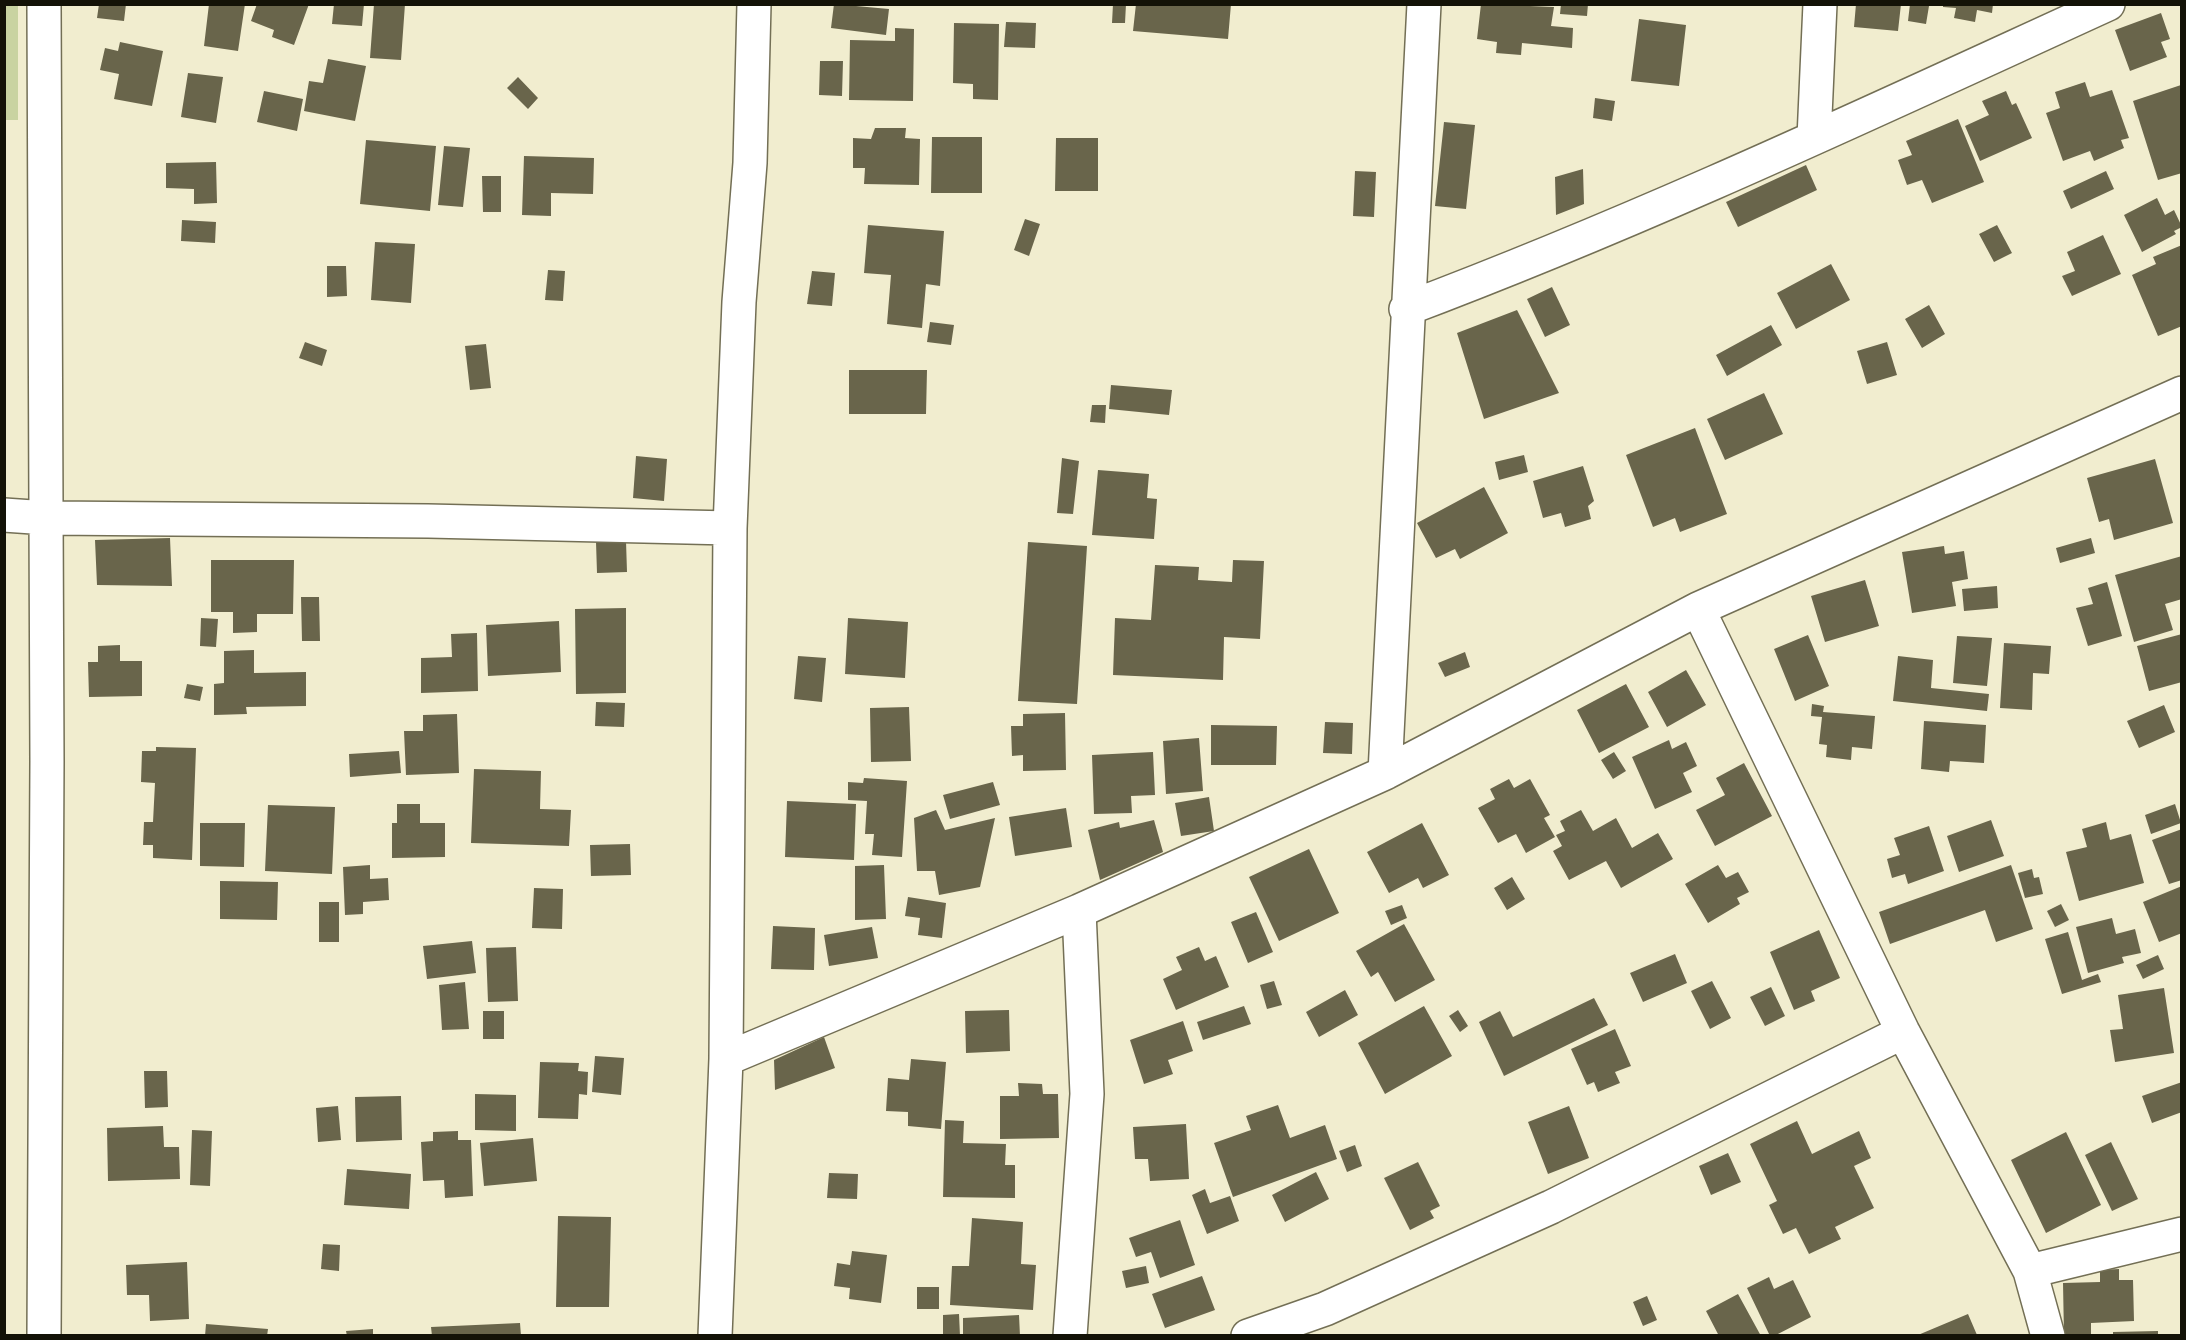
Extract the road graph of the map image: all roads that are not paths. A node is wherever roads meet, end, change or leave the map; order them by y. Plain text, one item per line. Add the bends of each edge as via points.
1 (44, 4) edge
2 (754, 4) edge
3 (1424, 4) edge
4 (1820, 4) edge
5 (2108, 4) edge
6 (1814, 138) junction
7 (1406, 309) junction
8 (2181, 393) edge
9 (4, 515) edge
10 (47, 518) junction
11 (730, 528) junction
12 (1698, 609) junction
13 (1385, 773) junction
14 (1079, 911) junction
15 (1903, 1032) junction
16 (726, 1059) junction
17 (2181, 1234) edge
18 (2030, 1271) junction
19 (44, 1335) edge
20 (715, 1335) edge
21 (1070, 1335) edge
22 (1248, 1335) edge
23 (2048, 1335) edge

1 - 10 street
2 - 11 street via 750,163 739,302
3 - 7 street
4 - 6 street
5 - 6 street
6 - 7 street via 1515,268
7 - 13 street
8 - 12 street
9 - 10 street
10 - 11 street
10 - 19 street
11 - 16 street
12 - 13 street
12 - 15 street
13 - 14 street
14 - 16 street
14 - 21 street via 1087,1094
15 - 18 street
15 - 22 street via 1551,1207 1325,1309
16 - 20 street
17 - 18 street
18 - 23 street

